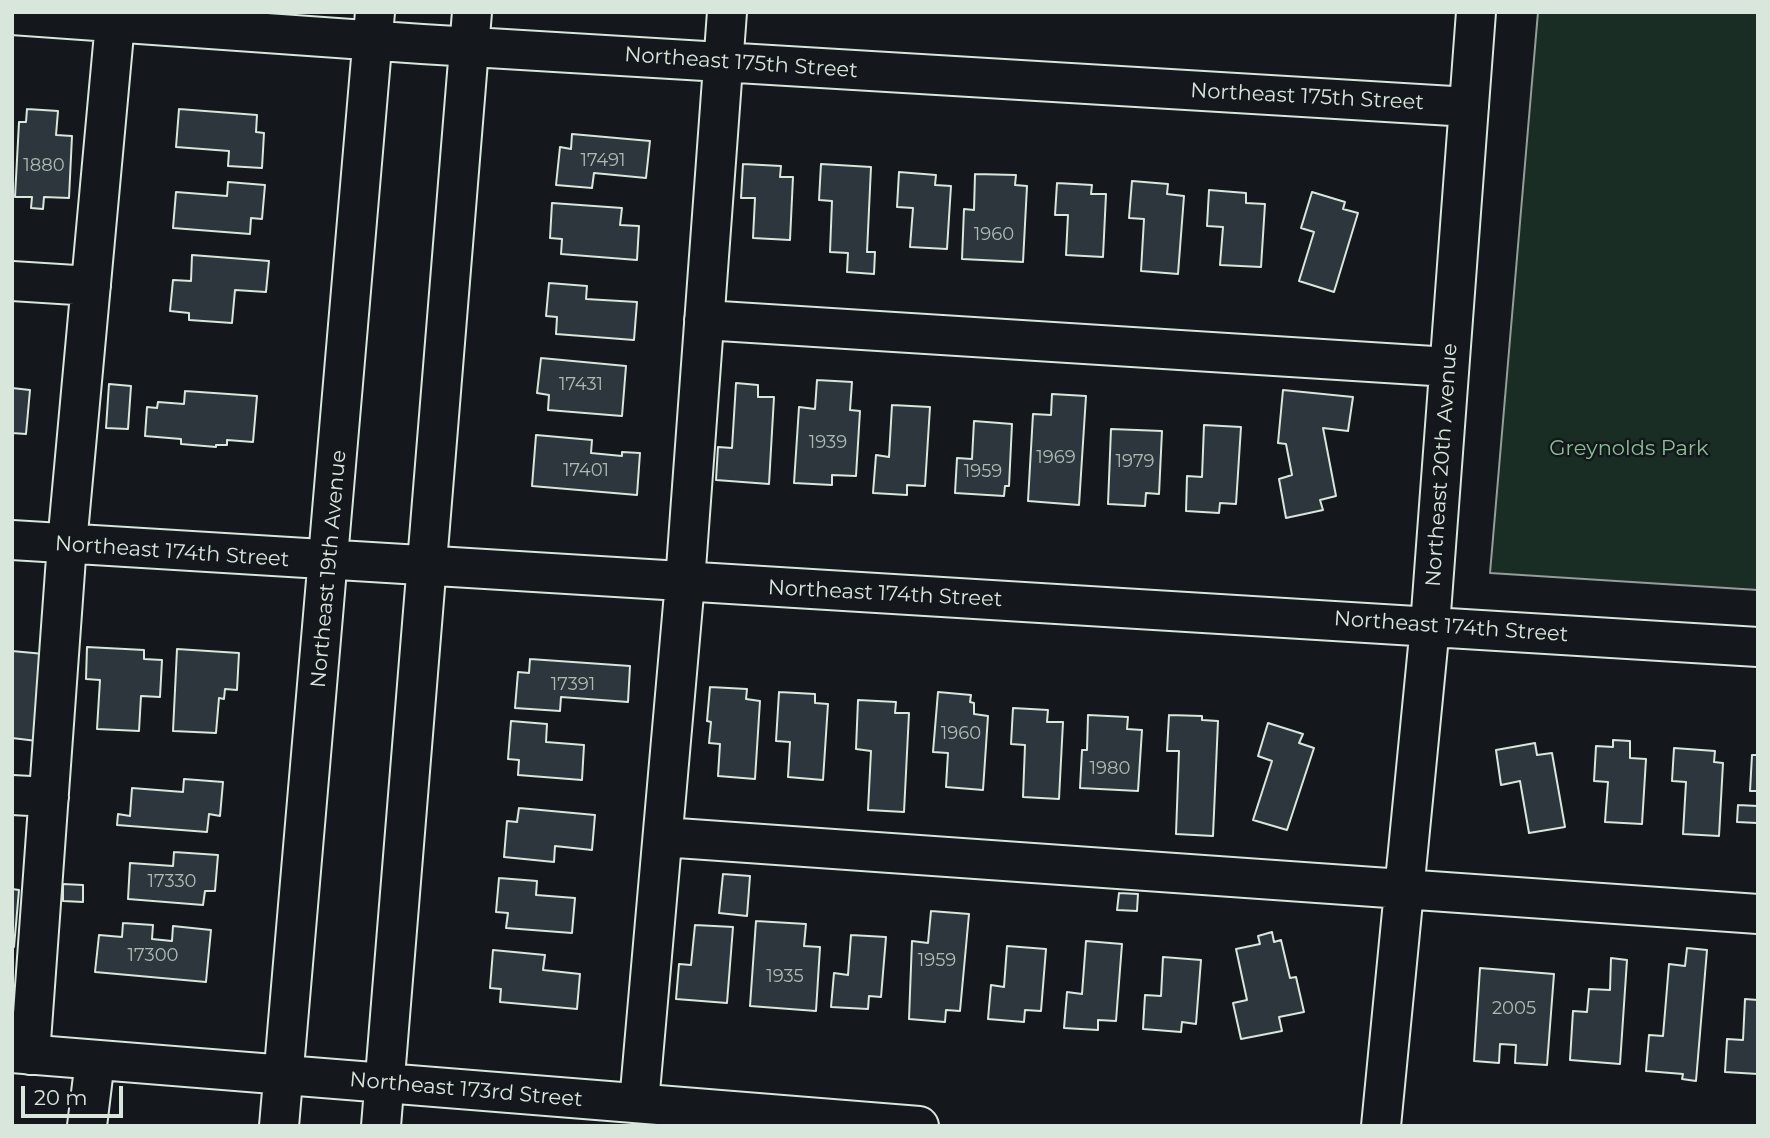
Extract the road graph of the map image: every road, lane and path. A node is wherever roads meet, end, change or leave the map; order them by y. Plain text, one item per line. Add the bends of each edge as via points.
1 (727, 12) edge
2 (1476, 12) edge
3 (12, 15) edge
4 (116, 17) edge
5 (374, 26) edge
6 (471, 29) edge
7 (722, 62) junction
8 (1469, 107) junction
9 (12, 281) edge
10 (91, 286) junction
11 (704, 320) junction
12 (1449, 367) junction
13 (12, 540) edge
14 (67, 544) junction
15 (330, 562) junction
16 (427, 568) junction
17 (685, 583) junction
18 (1430, 625) junction
19 (1758, 647) edge
20 (31, 796) edge
21 (663, 837) junction
22 (1404, 888) junction
23 (1758, 914) edge
24 (21, 1054) edge
25 (95, 1060) junction
26 (282, 1075) junction
27 (385, 1083) junction
28 (639, 1104) junction
29 (87, 1126) edge
30 (279, 1126) edge
31 (381, 1126) edge
32 (919, 1126) edge
33 (1381, 1126) edge

1 - 7 street
2 - 8 street, Northeast 20th Avenue
3 - 4 street, Northeast 175th Street
4 - 5 street, Northeast 175th Street
4 - 10 street
5 - 6 street, Northeast 175th Street
5 - 15 street, Northeast 19th Avenue
6 - 7 street, Northeast 175th Street
6 - 16 street
7 - 8 street, Northeast 175th Street
7 - 11 street
8 - 12 street, Northeast 20th Avenue
9 - 10 street
10 - 14 street
11 - 12 street
11 - 17 street
12 - 18 street, Northeast 20th Avenue
13 - 14 street, Northeast 174th Street
14 - 15 street, Northeast 174th Street
14 - 20 street
15 - 16 street, Northeast 174th Street
15 - 26 street, Northeast 19th Avenue
16 - 17 street, Northeast 174th Street
16 - 27 street
17 - 18 street, Northeast 174th Street
17 - 21 street
18 - 19 street, Northeast 174th Street
18 - 22 street, Northeast 20th Avenue
20 - 24 street
21 - 22 street
21 - 28 street
22 - 23 street
22 - 33 street, Northeast 20th Avenue
24 - 25 street, Northeast 173rd Street
25 - 26 street, Northeast 173rd Street
25 - 29 street
26 - 27 street, Northeast 173rd Street
26 - 30 street, Northeast 19th Avenue
27 - 28 street, Northeast 173rd Street
27 - 31 street
28 - 32 street, Northeast 173rd Street

